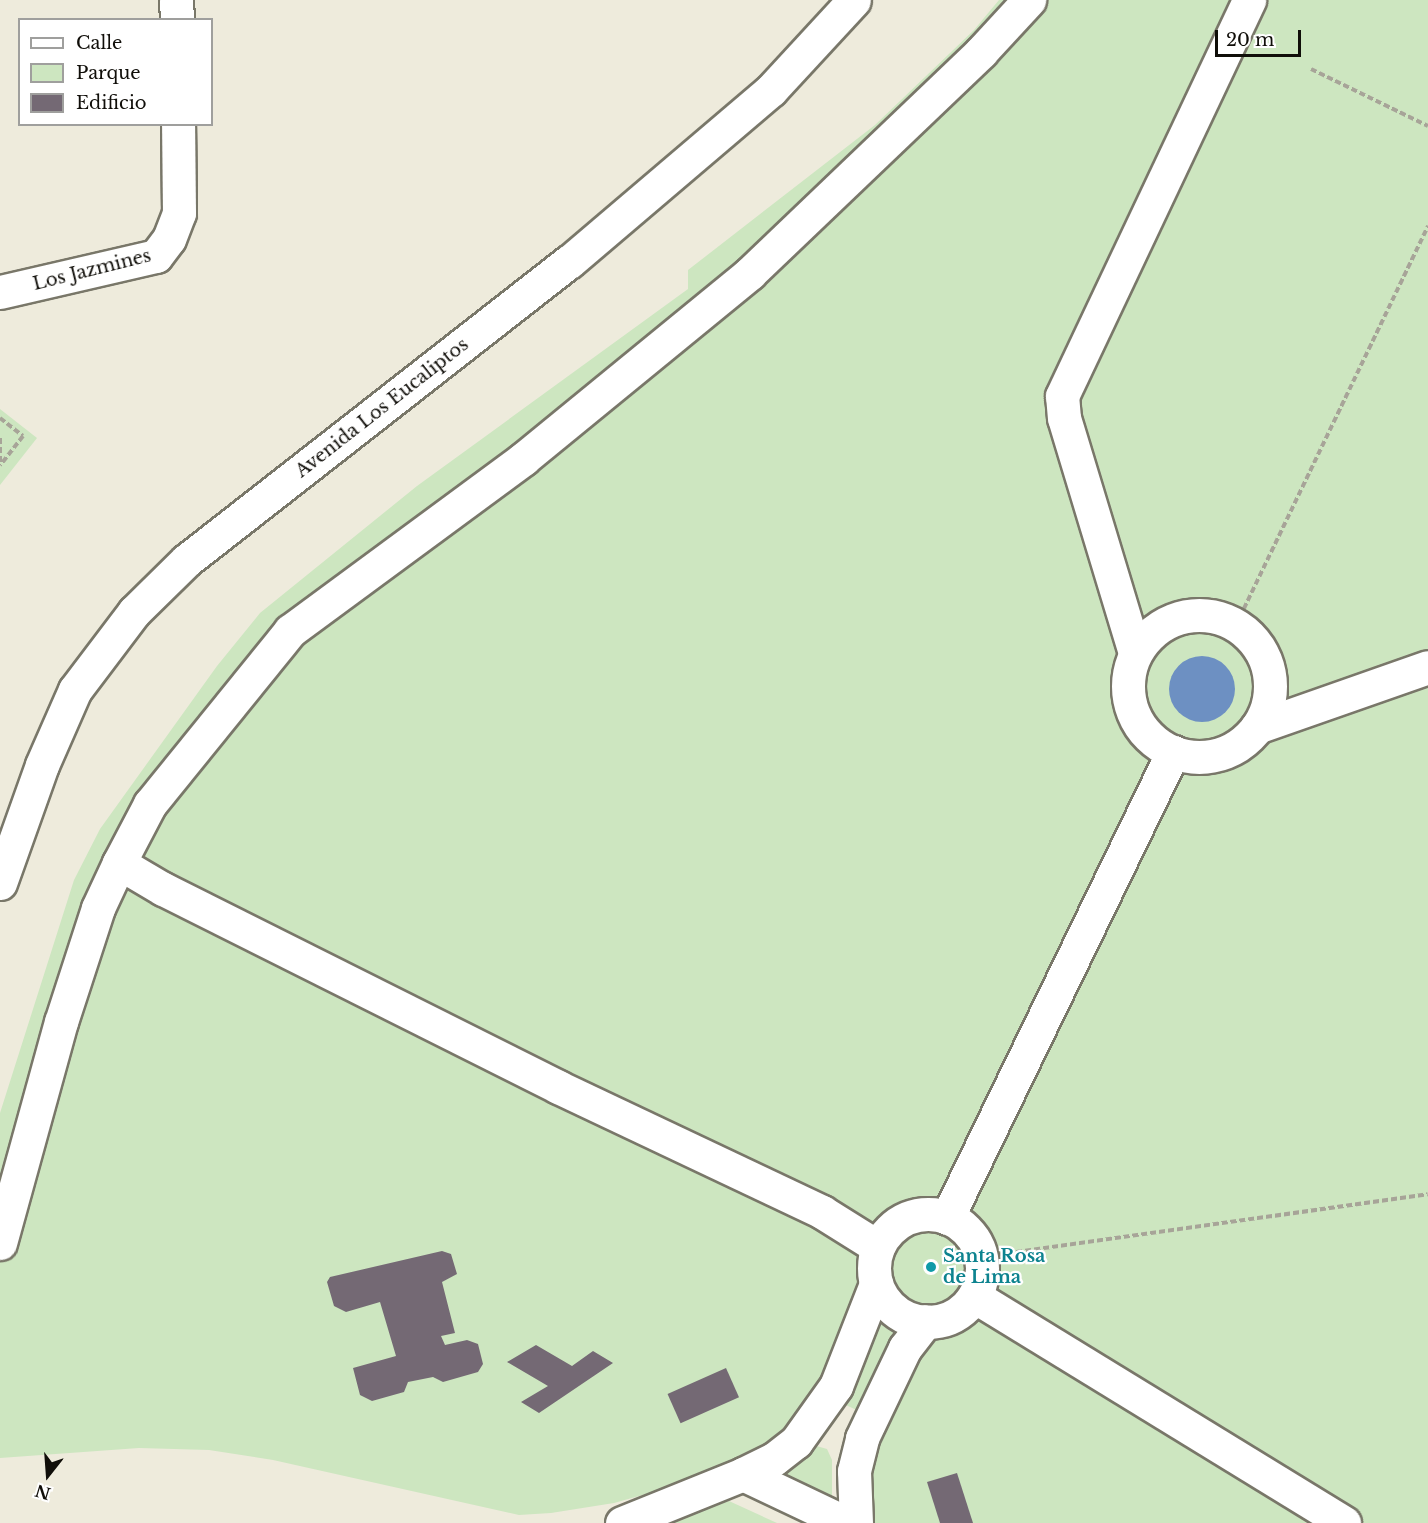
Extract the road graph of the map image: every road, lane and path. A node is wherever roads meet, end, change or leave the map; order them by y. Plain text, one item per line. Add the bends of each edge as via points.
1 (176, 0) edge
2 (854, 0) edge
3 (1029, 0) edge
4 (1249, 0) edge
5 (177, 18) edge
6 (1311, 69) dead end
7 (178, 126) edge
8 (1428, 126) edge
9 (1428, 226) edge
10 (0, 292) edge
11 (0, 418) edge
12 (0, 438) edge
13 (0, 465) edge
14 (1236, 625) junction
15 (1135, 653) junction
16 (1428, 667) edge
17 (1257, 728) junction
18 (1173, 753) junction
19 (119, 863) junction
20 (0, 883) edge
21 (1428, 1194) edge
22 (947, 1218) junction
23 (0, 1243) edge
24 (878, 1247) junction
25 (981, 1257) junction
26 (876, 1284) junction
27 (974, 1296) junction
28 (926, 1321) junction
29 (742, 1474) junction
30 (622, 1523) edge
31 (846, 1523) edge
32 (856, 1523) edge
33 (1344, 1523) edge

1 - 5 street
2 - 20 street, Avenida Los Eucaliptos via 771,90 578,255 187,560 134,612 75,690 42,765
3 - 19 street via 981,52 750,273 523,459 290,631 150,804
4 - 15 street via 1062,396 1064,417
6 - 8 path
7 - 10 street, Los Jazmines via 179,213 169,239 156,256
9 - 14 path
11 - 13 path via 23,436
12 - 13 path
14 - 15 street via 1214,617 1191,616 1168,622 1149,635
14 - 17 street via 1253,641 1268,672 1267,707
15 - 18 street via 1128,676 1129,700 1137,722 1152,740
16 - 17 street
17 - 18 street via 1240,744 1219,754 1196,757
18 - 22 street
19 - 23 street via 98,908 61,1022
19 - 24 street via 163,889 548,1082 822,1212
21 - 25 path
22 - 24 street via 914,1216 887,1233
22 - 25 street via 974,1240
24 - 26 street via 874,1259
25 - 27 street via 980,1283
26 - 28 street via 895,1311
26 - 29 street via 836,1386 812,1425 774,1459
27 - 28 street via 954,1315
27 - 33 street
28 - 32 street via 905,1348 862,1438 854,1471
29 - 30 street
29 - 31 street

